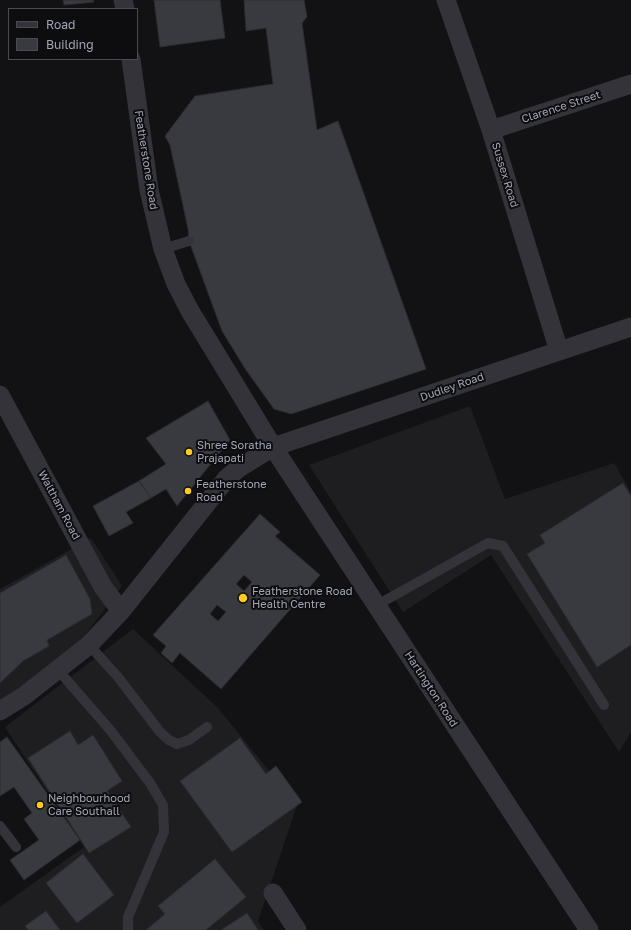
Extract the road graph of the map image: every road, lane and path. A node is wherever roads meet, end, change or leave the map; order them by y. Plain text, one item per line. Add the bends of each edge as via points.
1 (446, 0) edge
2 (131, 60) edge
3 (631, 84) edge
4 (491, 130) junction
5 (189, 241) dead end
6 (163, 249) junction
7 (631, 327) edge
8 (559, 351) junction
9 (0, 395) edge
10 (274, 447) junction
11 (377, 605) junction
12 (121, 611) junction
13 (89, 645) junction
14 (58, 670) junction
15 (604, 705) dead end
16 (0, 711) edge
17 (207, 727) dead end
18 (0, 826) edge
19 (16, 847) dead end
20 (273, 893) dead end
21 (128, 930) edge
22 (297, 930) edge
23 (589, 930) edge

1 - 4 street, Sussex Road
2 - 6 street, Featherstone Road via 149,190
3 - 4 street, Clarence Street
4 - 8 street, Sussex Road
5 - 6 lane
6 - 10 street, Featherstone Road via 176,284 190,311
7 - 8 street, Dudley Road
8 - 10 street, Dudley Road
9 - 12 street, Waltham Road via 103,587
10 - 11 street, Hartington Road
10 - 12 street via 227,478
11 - 15 lane via 488,543 503,546
11 - 23 street, Hartington Road
12 - 13 street
13 - 14 street
13 - 17 lane via 169,740 177,744 190,740
14 - 16 street
14 - 21 lane via 111,730 163,805 164,832 128,917
18 - 19 lane
20 - 22 street

